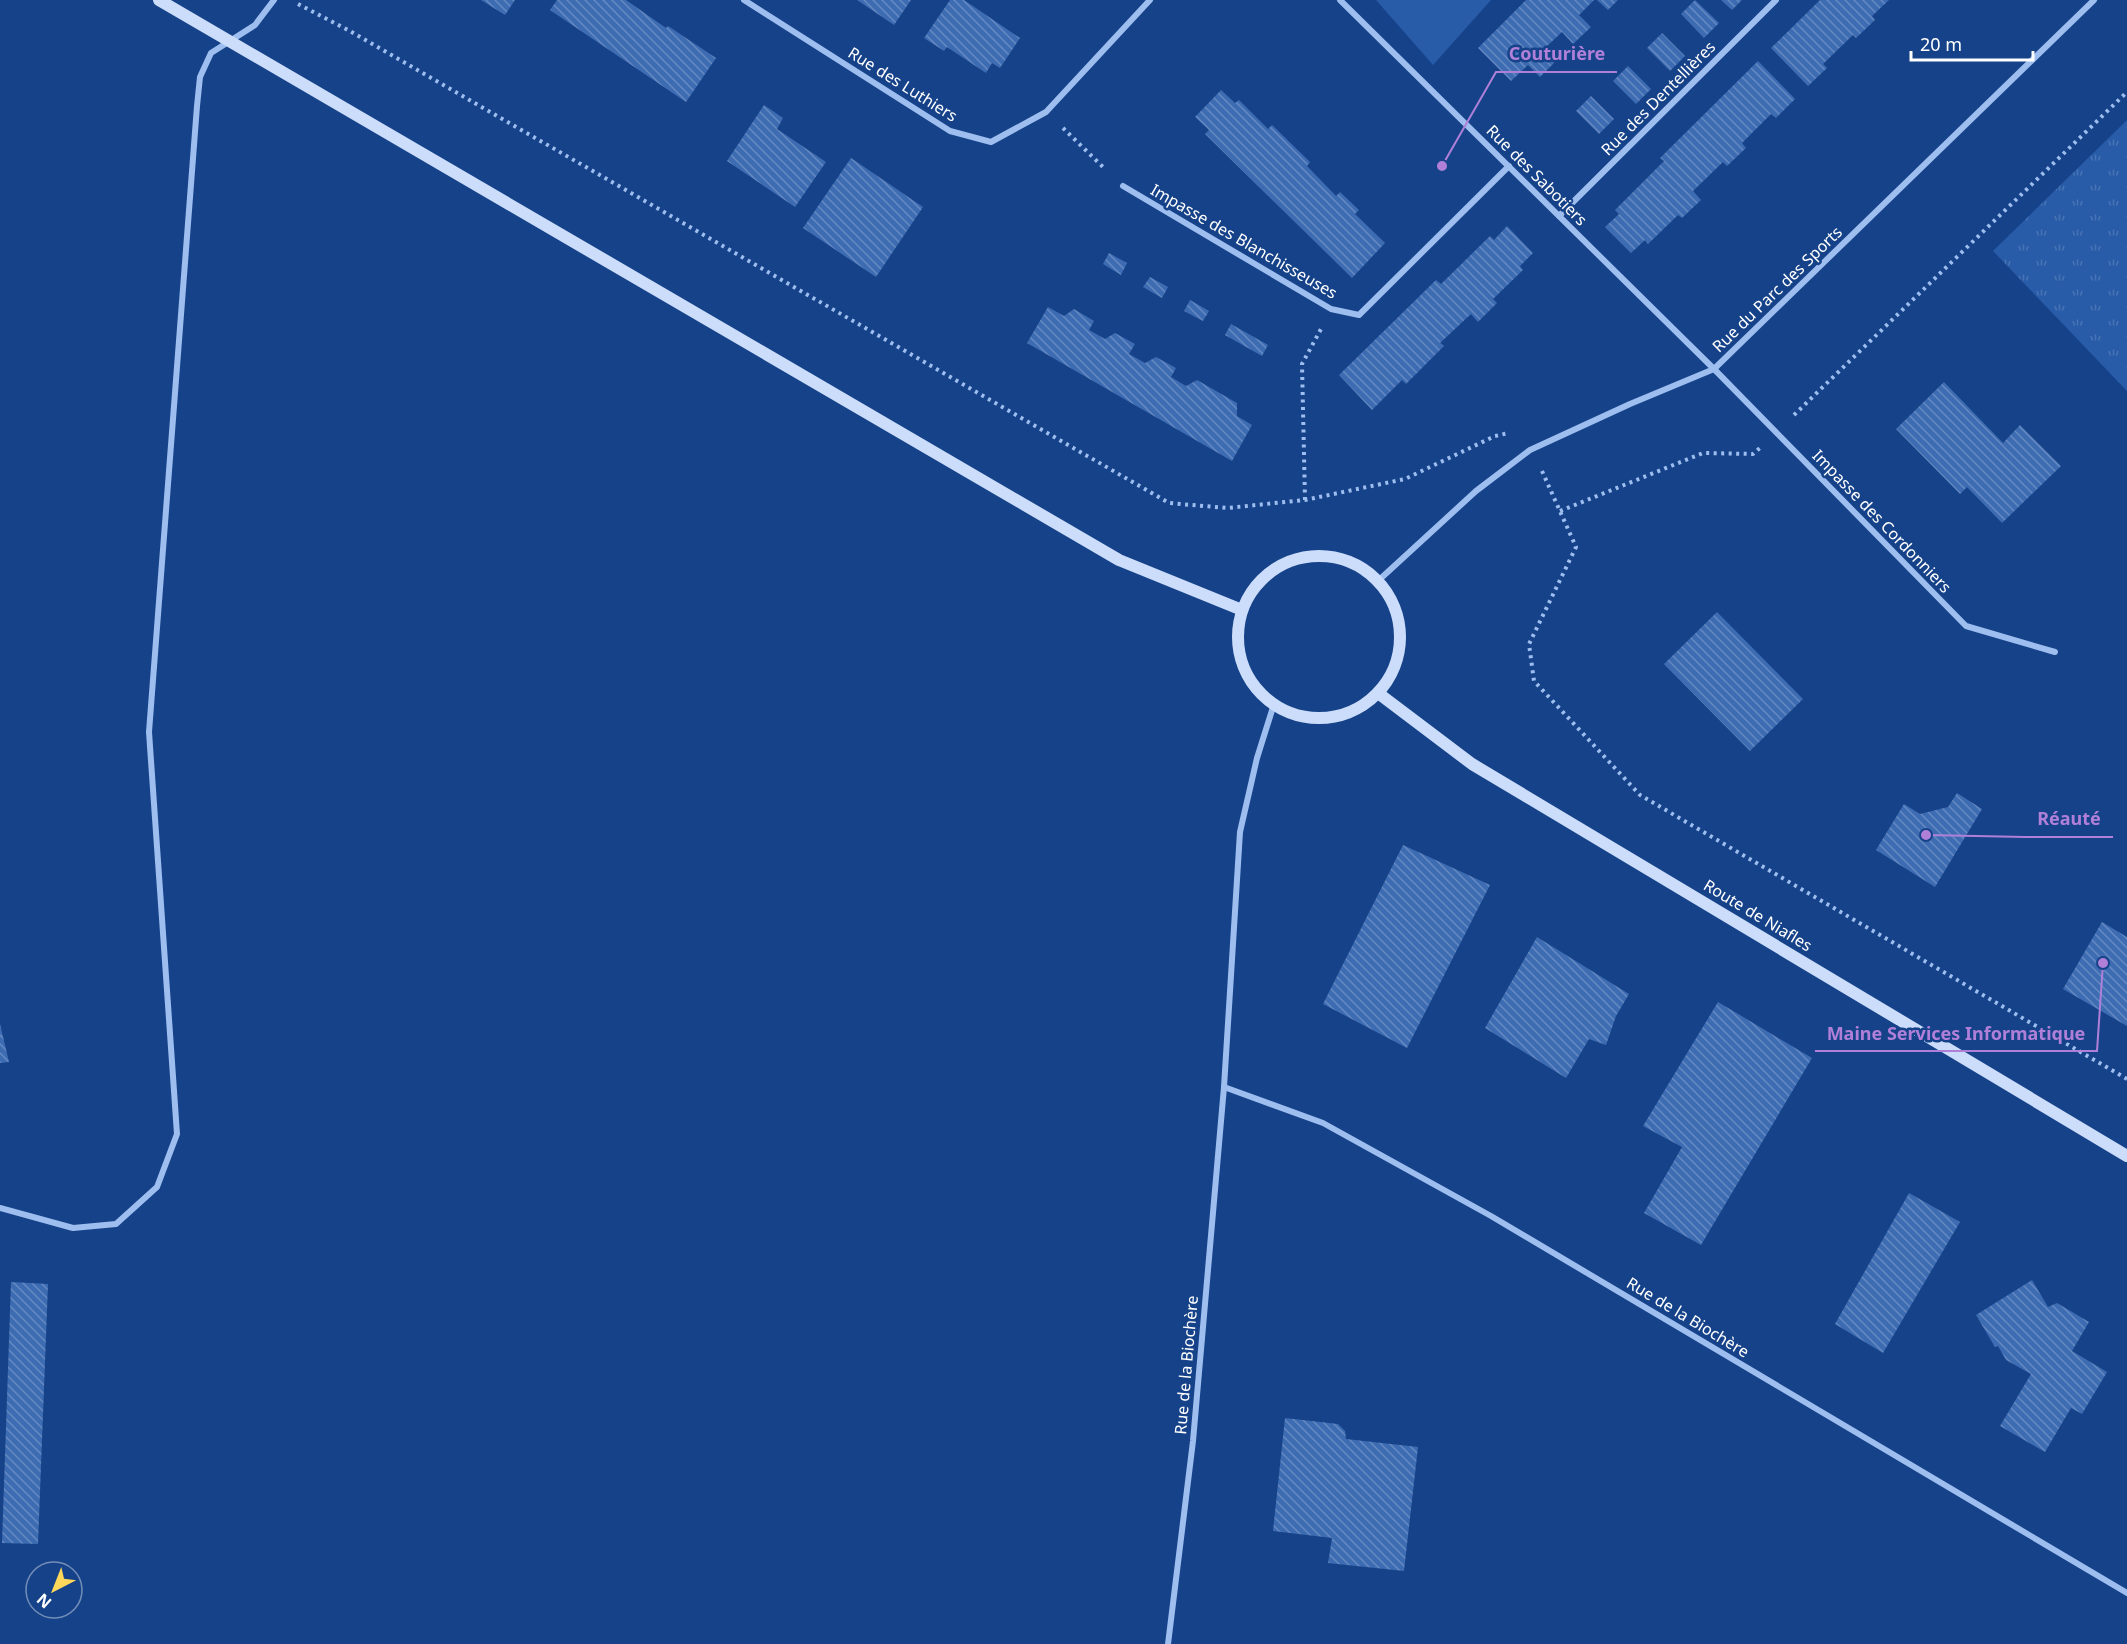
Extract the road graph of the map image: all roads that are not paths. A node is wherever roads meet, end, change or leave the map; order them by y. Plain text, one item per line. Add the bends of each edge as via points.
1 (159, 0) edge
2 (274, 0) edge
3 (744, 0) edge
4 (1150, 0) edge
5 (1340, 0) edge
6 (1776, 0) edge
7 (2094, 0) edge
8 (228, 41) junction
9 (1509, 166) junction
10 (1123, 186) road end
11 (1559, 216) junction
12 (1714, 369) junction
13 (1379, 580) junction
14 (1242, 610) junction
15 (2055, 652) dead end
16 (1378, 693) junction
17 (1274, 704) junction
18 (1224, 1087) junction
19 (2127, 1156) edge
20 (0, 1208) edge
21 (2127, 1593) edge
22 (1168, 1644) edge

1 - 8 street
2 - 8 street via 255,25
3 - 4 street, Rue des Luthiers via 950,131 991,142 1046,112
5 - 9 street, Rue des Sabotiers
6 - 11 street, Rue des Dentellières
7 - 12 street, Rue du Parc des Sports
8 - 14 street via 1119,560
8 - 20 street via 211,53 200,77 149,732 177,1134 157,1187 116,1224 73,1228
9 - 10 street, Impasse des Blanchisseuses via 1359,315 1331,309
9 - 11 street, Rue des Sabotiers
11 - 12 street, Rue des Sabotiers
12 - 13 street, Rue du Parc des Sports via 1530,450 1476,491
12 - 15 street, Impasse des Cordonniers via 1966,626
13 - 14 street via 1357,564 1330,555 1302,556 1276,567 1256,585
13 - 16 street via 1393,601 1400,625 1400,649 1392,673
14 - 17 street via 1238,636 1242,662 1254,686
16 - 17 street via 1361,707 1339,716 1294,714
16 - 19 street, Route de Niafles via 1472,764
17 - 18 street, Rue de la Biochère via 1240,832
18 - 21 street, Rue de la Biochère via 1323,1123 1491,1216
18 - 22 street, Rue de la Biochère via 1193,1441

